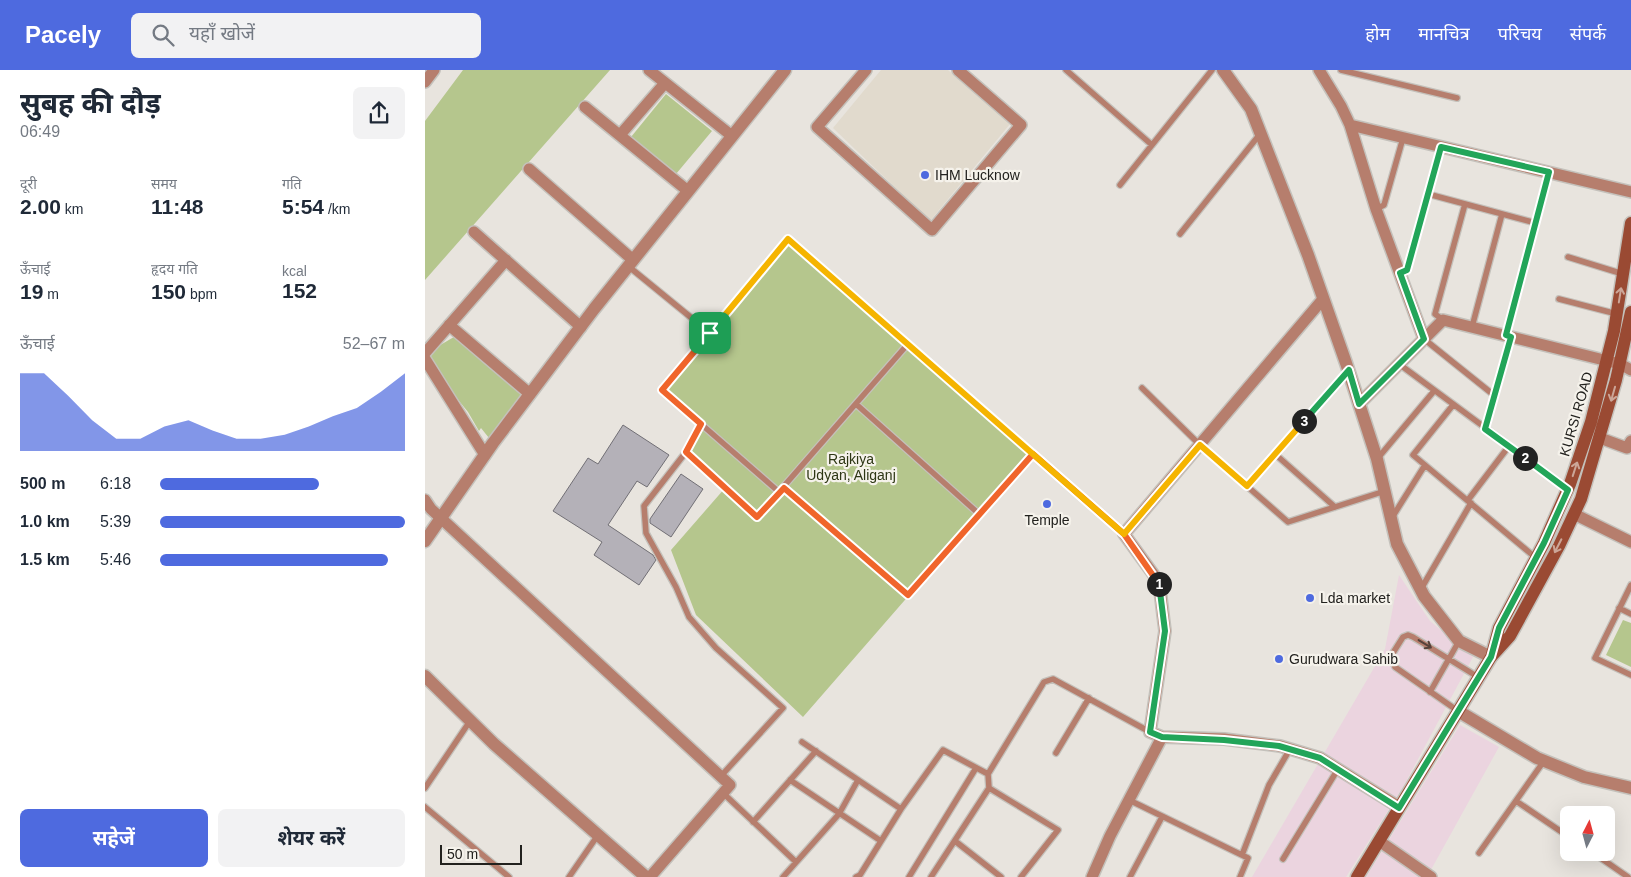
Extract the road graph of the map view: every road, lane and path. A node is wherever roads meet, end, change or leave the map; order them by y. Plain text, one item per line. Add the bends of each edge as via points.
1 (434, 70) edge
2 (649, 70) edge
3 (785, 70) edge
4 (866, 70) edge
5 (958, 70) edge
6 (1066, 70) edge
7 (1212, 70) edge
8 (1223, 70) edge
9 (1321, 70) edge
10 (1341, 70) edge
11 (425, 82) edge
12 (665, 82) junction
13 (1457, 98) dead end
14 (585, 107) dead end
15 (1350, 125) junction
16 (1261, 134) junction
17 (619, 135) junction
18 (732, 136) junction
19 (1403, 138) junction
20 (1152, 145) junction
21 (1441, 147) junction
22 (529, 169) dead end
23 (1549, 172) junction
24 (1120, 185) dead end
25 (688, 191) junction
26 (1631, 192) edge
27 (1428, 194) junction
28 (1465, 204) junction
29 (1376, 210) junction
30 (1502, 214) junction
31 (1536, 223) junction
32 (1631, 223) edge
33 (474, 232) dead end
34 (1179, 234) dead end
35 (1568, 257) dead end
36 (506, 260) junction
37 (631, 263) junction
38 (1400, 273) junction
39 (1623, 274) junction
40 (1323, 299) junction
41 (1559, 299) dead end
42 (1631, 312) edge
43 (1617, 314) junction
44 (1443, 320) junction
45 (449, 325) junction
46 (581, 326) junction
47 (1472, 327) junction
48 (710, 333) junction
49 (1509, 336) junction
50 (1424, 339) junction
51 (907, 345) junction
52 (425, 353) edge
53 (425, 359) edge
54 (1607, 360) junction
55 (1399, 364) junction
56 (1625, 367) edge
57 (1349, 370) junction
58 (1142, 388) dead end
59 (1434, 391) junction
60 (530, 394) junction
61 (1495, 396) junction
62 (856, 404) junction
63 (1359, 404) junction
64 (1453, 405) junction
65 (701, 424) junction
66 (1485, 429) junction
67 (1600, 438) junction
68 (1631, 441) edge
69 (1200, 445) junction
70 (1509, 446) junction
71 (686, 452) junction
72 (1033, 454) junction
73 (1275, 454) junction
74 (485, 455) junction
75 (1377, 459) junction
76 (1425, 465) junction
77 (1247, 486) junction
78 (782, 490) junction
79 (1568, 490) junction
80 (1385, 491) junction
81 (425, 500) edge
82 (1470, 502) junction
83 (1335, 507) junction
84 (979, 514) junction
85 (1574, 514) junction
86 (441, 518) junction
87 (1391, 519) junction
88 (1124, 534) junction
89 (425, 541) edge
90 (1631, 542) edge
91 (1536, 558) junction
92 (1631, 585) edge
93 (1421, 589) junction
94 (1619, 608) junction
95 (1631, 614) edge
96 (1459, 641) junction
97 (1491, 657) junction
98 (1449, 659) junction
99 (1631, 675) edge
100 (425, 676) edge
101 (1478, 677) junction
102 (1430, 692) junction
103 (1089, 698) junction
104 (1458, 711) junction
105 (470, 721) junction
106 (1150, 732) junction
107 (1162, 737) junction
108 (803, 742) dead end
109 (1289, 748) junction
110 (816, 751) junction
111 (1056, 753) dead end
112 (1544, 761) junction
113 (977, 768) junction
114 (1338, 769) junction
115 (988, 774) junction
116 (721, 776) junction
117 (790, 780) junction
118 (858, 780) junction
119 (425, 788) edge
120 (989, 788) junction
121 (1631, 788) edge
122 (723, 793) junction
123 (1129, 800) junction
124 (1516, 802) junction
125 (425, 807) edge
126 (1399, 808) junction
127 (901, 809) junction
128 (839, 814) junction
129 (1162, 817) junction
130 (753, 822) junction
131 (1560, 831) edge
132 (598, 835) junction
133 (1379, 840) junction
134 (881, 841) junction
135 (955, 841) junction
136 (1479, 853) dead end
137 (1242, 855) junction
138 (1283, 859) dead end
139 (1605, 861) edge
140 (796, 862) junction
141 (1241, 875) edge
142 (785, 876) edge
143 (509, 877) edge
144 (569, 877) edge
145 (648, 877) edge
146 (856, 877) edge
147 (909, 877) edge
148 (931, 877) edge
149 (1001, 877) edge
150 (1021, 877) edge
151 (1091, 877) edge
152 (1130, 877) edge
153 (1248, 877) edge
154 (1357, 877) edge
155 (1431, 877) edge
156 (1628, 877) edge

1 - 11 street
2 - 12 street
3 - 18 street
4 - 5 street via 817,127 932,230 1021,126
6 - 20 lane
7 - 20 lane
8 - 16 street via 1251,109
9 - 15 street
10 - 13 lane
12 - 17 street
12 - 18 street
14 - 17 street
15 - 19 street
15 - 29 street
16 - 34 lane
16 - 40 street
17 - 25 street
18 - 25 street
19 - 21 street
19 - 29 lane via 1384,206
20 - 24 lane
21 - 23 street
21 - 27 lane
22 - 37 street
23 - 26 street
23 - 31 lane
25 - 37 street
27 - 28 lane
27 - 38 lane via 1407,270
28 - 30 lane
28 - 44 lane via 1435,314
29 - 38 street
30 - 31 lane
30 - 47 lane
31 - 49 lane
32 - 39 main road, KURSI ROAD
33 - 36 street
35 - 39 lane
36 - 45 street
36 - 46 street
37 - 46 street
37 - 48 lane
38 - 50 street
43 -> 39 main road, KURSI ROAD
40 - 57 street
40 - 69 street
41 - 43 lane
42 - 56 main road, KURSI ROAD
43 - 54 main road, KURSI ROAD
44 - 47 street
44 - 50 street
45 - 52 street
45 - 60 street
46 - 60 street
47 - 49 street
48 - 51 lane via 788,239
48 - 65 lane via 662,390
49 - 54 street
49 - 61 lane
50 - 55 street
50 - 61 lane
51 - 62 lane
51 - 72 lane
53 - 74 street
54 - 56 street
79 -> 54 main road, KURSI ROAD
55 - 59 lane
55 - 63 street
56 -> 67 main road, KURSI ROAD
57 - 63 street
57 - 73 lane
58 - 69 lane
59 - 64 lane
59 - 75 lane
60 - 74 street
61 - 66 lane
62 - 78 lane
62 - 84 lane
63 - 75 street
64 - 66 lane
64 - 76 lane via 1413,455
65 - 71 lane
65 - 78 lane
66 - 70 lane
67 - 68 street via 1627,448
67 - 85 main road, KURSI ROAD
69 - 77 lane
69 - 88 street
70 - 79 lane
70 - 82 lane
71 - 78 lane via 757,517
71 - 116 lane via 644,506 646,533 689,617 716,648 783,708
72 - 84 lane
72 - 88 lane
73 - 77 lane
73 - 83 lane
74 - 86 street
75 - 80 street
76 - 82 lane
76 - 87 lane
77 - 83 lane via 1288,522
78 - 84 lane via 908,595
79 - 91 main road, KURSI ROAD
80 - 83 lane
80 - 87 street
81 - 86 street
82 - 91 lane
82 - 93 lane
85 - 90 street
85 -> 97 main road, KURSI ROAD via 1510,636
86 - 89 street
86 - 116 street
87 - 93 street via 1397,544
88 - 106 street via 1159,582 1165,631
91 - 97 main road, KURSI ROAD via 1499,628
92 - 94 lane
93 - 96 street
94 - 95 lane
94 - 99 lane via 1595,658
96 - 97 street
96 - 98 lane
97 - 101 main road, KURSI ROAD
98 - 101 lane
98 - 102 lane
102 -> 98 lane via 1395,667 1391,656 1403,637 1408,635
100 - 105 street
101 - 104 main road, KURSI ROAD
102 - 104 lane
103 - 106 lane
103 - 111 lane
103 - 115 lane via 1053,679 1044,682
104 - 112 street
104 - 126 main road, KURSI ROAD
105 - 119 lane
105 - 132 street
106 - 107 street
107 - 109 street
107 - 123 street
108 - 110 lane
109 - 114 street via 1320,758
109 - 137 lane via 1269,785
110 - 117 lane
110 - 118 lane
112 - 121 street via 1584,777
112 - 124 lane
113 - 115 lane
113 - 127 lane via 943,750
113 - 147 lane
114 - 126 street
114 - 138 lane
115 - 120 lane
116 - 122 street via 730,785
117 - 128 lane
117 - 130 lane
118 - 127 lane
118 - 128 lane
120 - 135 lane
120 - 150 lane via 1059,830
122 - 130 lane
122 - 145 street
123 - 129 lane
123 - 151 street
124 - 131 lane
124 - 136 lane
125 - 143 lane
126 - 133 main road, KURSI ROAD
127 - 134 lane
128 - 134 lane
128 - 140 lane
129 - 137 lane
129 - 152 lane
130 - 140 lane
132 - 144 lane
132 - 145 street
133 - 154 main road, KURSI ROAD
133 - 155 street
134 - 146 lane
135 - 148 lane
135 - 149 lane
137 - 141 lane via 1249,858
139 - 156 lane
140 - 142 lane
141 - 153 lane

